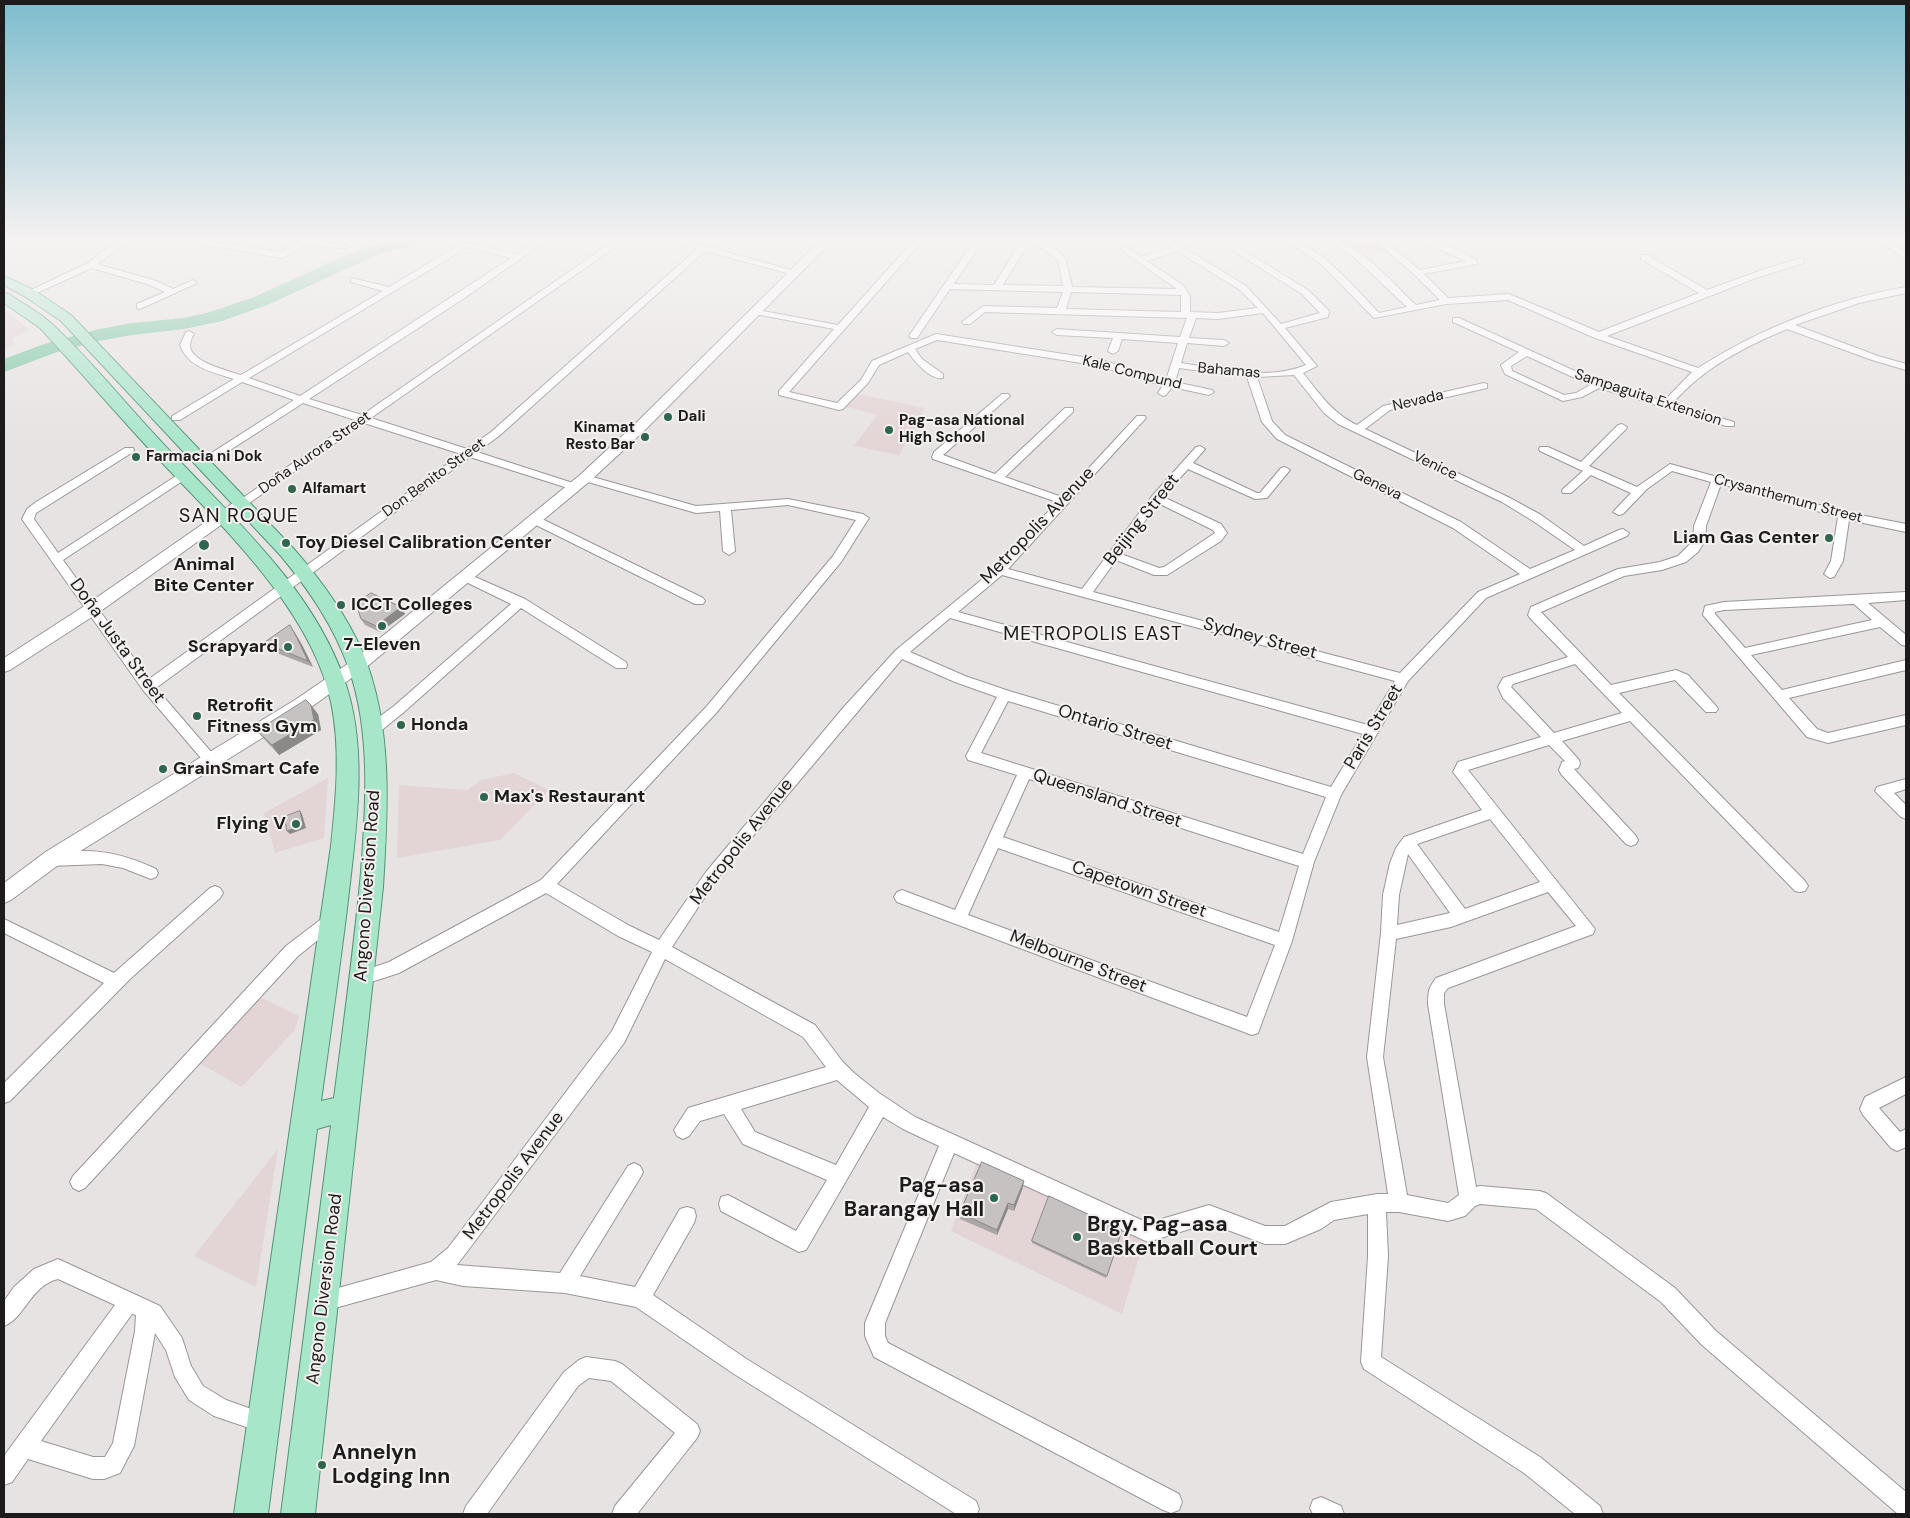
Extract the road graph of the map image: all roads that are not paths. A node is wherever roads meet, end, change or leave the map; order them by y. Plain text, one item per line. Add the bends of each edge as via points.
1 (21, 309) edge
2 (52, 309) edge
3 (359, 309) edge
4 (442, 309) edge
5 (522, 309) edge
6 (635, 309) edge
7 (757, 309) edge
8 (859, 309) edge
9 (932, 309) edge
10 (1063, 309) edge
11 (1188, 309) edge
12 (1323, 309) edge
13 (1370, 309) edge
14 (1406, 309) edge
15 (1536, 309) edge
16 (1670, 309) edge
17 (1832, 309) edge
18 (1266, 310) joint
19 (755, 311) junction
20 (1189, 316) junction
21 (1456, 320) dead end
22 (967, 322) dead end
23 (1060, 323) junction
24 (1788, 326) junction
25 (1279, 327) junction
26 (842, 328) junction
27 (188, 334) dead end
28 (914, 336) dead end
29 (1119, 336) junction
30 (1598, 336) junction
31 (1185, 340) junction
32 (1224, 343) dead end
33 (910, 348) junction
34 (1113, 351) dead end
35 (1525, 353) junction
36 (1175, 365) junction
37 (1906, 367) edge
38 (1699, 371) junction
39 (1297, 372) junction
40 (1251, 375) junction
41 (940, 376) dead end
42 (242, 379) junction
43 (1169, 384) junction
44 (1598, 385) junction
45 (1484, 386) dead end
46 (1209, 392) dead end
47 (1163, 393) dead end
48 (1005, 396) dead end
49 (303, 400) junction
50 (1666, 405) junction
51 (1069, 410) dead end
52 (176, 418) dead end
53 (1141, 418) dead end
54 (364, 419) junction
55 (1730, 424) dead end
56 (1622, 427) dead end
57 (1358, 429) junction
58 (1200, 449) dead end
59 (1544, 449) dead end
60 (129, 450) dead end
61 (470, 453) junction
62 (203, 463) junction
63 (1186, 464) junction
64 (1587, 468) junction
65 (1285, 470) dead end
66 (183, 476) junction
67 (997, 478) junction
68 (1717, 480) junction
69 (580, 482) junction
70 (1567, 491) dead end
71 (1638, 492) junction
72 (1156, 498) junction
73 (1064, 501) junction
74 (241, 504) junction
75 (725, 508) junction
76 (1619, 512) dead end
77 (1844, 515) junction
78 (221, 517) junction
79 (536, 520) junction
80 (1906, 528) edge
81 (1623, 533) dead end
82 (1583, 550) junction
83 (729, 551) dead end
84 (1113, 555) junction
85 (58, 558) junction
86 (1000, 570) junction
87 (305, 572) junction
88 (1529, 574) junction
89 (1830, 574) dead end
90 (466, 577) junction
91 (283, 588) junction
92 (1086, 592) junction
93 (1906, 596) edge
94 (1857, 600) junction
95 (699, 601) dead end
96 (521, 602) junction
97 (92, 608) junction
98 (947, 613) junction
99 (1882, 622) junction
100 (1906, 642) edge
101 (900, 653) junction
102 (1741, 653) junction
103 (1577, 659) junction
104 (358, 664) junction
105 (621, 665) dead end
106 (1906, 665) edge
107 (4, 666) edge
108 (1403, 678) junction
109 (335, 682) junction
110 (148, 687) junction
111 (1608, 691) junction
112 (1005, 695) junction
113 (1778, 696) junction
114 (1711, 709) dead end
115 (1633, 715) junction
116 (1906, 720) edge
117 (372, 730) junction
118 (1371, 731) junction
119 (1551, 740) junction
120 (211, 760) junction
121 (1025, 772) junction
122 (1906, 784) edge
123 (1334, 794) junction
124 (1493, 812) junction
125 (1906, 814) edge
126 (993, 840) junction
127 (1631, 840) dead end
128 (1408, 843) junction
129 (50, 860) junction
130 (1308, 862) junction
131 (151, 873) dead end
132 (1551, 884) junction
133 (546, 885) junction
134 (1800, 886) dead end
135 (216, 893) dead end
136 (4, 894) edge
137 (902, 897) dead end
138 (1461, 916) junction
139 (959, 917) junction
140 (334, 919) junction
141 (4, 926) edge
142 (1389, 933) junction
143 (1284, 940) junction
144 (662, 949) junction
145 (362, 978) junction
146 (117, 982) junction
147 (1252, 1027) joint
148 (840, 1071) junction
149 (1906, 1085) edge
150 (4, 1095) edge
151 (728, 1105) junction
152 (880, 1106) junction
153 (346, 1108) junction
154 (306, 1118) junction
155 (683, 1130) dead end
156 (1906, 1138) edge
157 (950, 1142) junction
158 (634, 1172) dead end
159 (840, 1176) junction
160 (79, 1182) dead end
161 (1469, 1199) junction
162 (1378, 1203) junction
163 (1399, 1203) junction
164 (728, 1204) dead end
165 (687, 1216) dead end
166 (436, 1270) junction
167 (564, 1284) junction
168 (640, 1298) junction
169 (324, 1301) junction
170 (138, 1306) junction
171 (4, 1316) edge
172 (264, 1423) junction
173 (25, 1447) junction
174 (4, 1474) edge
175 (1171, 1502) dead end
176 (1906, 1506) edge
177 (968, 1509) dead end
178 (250, 1514) edge
179 (298, 1514) edge
180 (474, 1514) edge
181 (623, 1514) edge
182 (1592, 1514) edge

1 - 66 main road, Angono Diversion Road via 45,325
2 - 62 main road, Angono Diversion Road via 66,318
3 - 42 street
4 - 49 street
5 - 54 street, Doña Aurora Street
6 - 61 street, Don Benito Street
7 - 19 street
8 - 26 street
9 - 28 street
10 - 23 street
11 - 20 street
12 - 25 street via 1324,315
13 - 14 street via 1377,316
15 - 30 street
16 - 30 street
17 - 24 street
18 - 20 street
18 - 25 street
19 - 26 street
19 - 69 street via 641,426
20 - 23 street
20 - 31 street
21 - 35 street, Sampaguita Extension
22 - 23 street via 983,309
23 - 29 street
24 - 37 street
24 - 38 street
25 - 39 street, Bahamas via 1312,366
26 - 33 street via 782,393 840,407 865,381 875,364
27 - 42 street via 185,346 194,360
29 - 31 street
29 - 34 street
30 - 38 street
31 - 32 street
31 - 36 street
33 - 41 street via 920,361
33 - 43 street, Kale Compund via 936,337 1102,363 1135,376
35 - 44 street, Sampaguita Extension
35 - 44 street via 1506,365 1508,372 1563,398 1579,395
36 - 40 street, Bahamas
36 - 43 street
38 - 50 street
39 - 40 street, Bahamas
39 - 57 street, Venice via 1328,411
40 - 88 street, Geneva via 1268,422 1281,437 1457,524
42 - 49 street
42 - 52 street
43 - 46 street, Kale Compund
43 - 47 street
44 - 50 street, Sampaguita Extension
45 - 57 street, Nevada via 1386,408
48 - 67 street via 937,457
49 - 54 street
49 - 62 street
50 - 55 street, Sampaguita Extension
51 - 67 street
53 - 73 street, Metropolis Avenue
54 - 61 street
54 - 74 street, Doña Aurora Street
56 - 64 street
57 - 82 street, Venice via 1506,500
58 - 63 street, Beijing Street
59 - 64 street
60 - 85 street, Doña Justa Street via 31,511 28,519
61 - 69 street
61 - 87 street, Don Benito Street
62 - 74 main road, Angono Diversion Road
63 - 65 street via 1256,496 1263,496
63 - 72 street, Beijing Street
64 - 70 street
64 - 71 street
66 - 78 main road, Angono Diversion Road
66 - 85 street
67 - 73 street
68 - 71 street, Crysanthemum Street via 1670,467
68 - 77 street, Crysanthemum Street
68 - 103 street via 1700,526 1699,541 1682,559 1662,566 1622,572 1533,612
69 - 75 street via 696,510
69 - 79 street
71 - 76 street
72 - 84 street, Beijing Street
72 - 84 street via 1217,527 1221,533 1167,571 1158,572
73 - 86 street, Metropolis Avenue
74 - 78 street, Doña Aurora Street
74 - 87 main road, Angono Diversion Road
75 - 83 street
75 - 133 street via 788,502 863,518 837,559 712,709
77 - 80 street, Crysanthemum Street
77 - 89 street via 1837,561
78 - 91 main road, Angono Diversion Road
78 - 97 street, Doña Aurora Street
79 - 90 street
79 - 95 street
81 - 82 street, Paris Street
82 - 88 street, Paris Street
84 - 92 street, Beijing Street
85 - 97 street, Doña Justa Street
86 - 92 street, Sydney Street
86 - 98 street, Metropolis Avenue
87 - 91 street, Don Benito Street
87 - 104 main road, Angono Diversion Road via 342,631
88 - 108 street, Paris Street via 1482,595
90 - 96 street
90 - 104 street
91 - 109 main road, Angono Diversion Road via 317,641
91 - 110 street, Don Benito Street
92 - 108 street, Sydney Street
93 - 94 street
94 - 99 street
94 - 102 street via 1709,608 1709,615
96 - 105 street
96 - 117 street
97 - 107 street, Doña Aurora Street
97 - 110 street, Doña Justa Street
98 - 101 street, Metropolis Avenue
98 - 118 street
99 - 100 street
99 - 102 street
101 - 112 street, Ontario Street
101 - 144 street, Metropolis Avenue via 711,876
102 - 113 street
103 - 111 street
103 - 119 street via 1508,680 1504,687
104 - 109 street
104 - 117 main road, Angono Diversion Road
106 - 113 street
108 - 118 street, Paris Street
109 - 120 street
109 - 140 main road, Angono Diversion Road via 346,742 346,798
110 - 120 street, Doña Justa Street
111 - 114 street via 1676,675 1683,678
111 - 115 street
112 - 121 street, Queensland Street via 973,756
112 - 123 street, Ontario Street
113 - 116 street via 1812,733 1828,738
115 - 119 street
115 - 134 street
117 - 145 main road, Angono Diversion Road via 376,790 374,847
118 - 123 street, Paris Street
119 - 124 street via 1461,769 1460,772
119 - 127 street via 1572,760 1573,764 1566,770
120 - 129 street
121 - 126 street
121 - 130 street, Queensland Street
122 - 125 street via 1882,790
123 - 130 street, Paris Street
124 - 128 street via 1425,834
124 - 132 street
126 - 139 street
126 - 143 street, Capetown Street
128 - 138 street
128 - 142 street via 1397,863
129 - 131 street via 104,856 120,859
129 - 136 street
130 - 143 street, Paris Street
132 - 138 street
132 - 161 street via 1587,929 1442,983 1436,991
133 - 144 street via 624,931
133 - 145 street via 393,968
135 - 146 street
137 - 139 street, Melbourne Street
138 - 142 street via 1406,932
139 - 147 street, Melbourne Street
140 - 154 main road, Angono Diversion Road
140 - 160 street via 292,951
141 - 146 street
142 - 163 street via 1375,1057
143 - 147 street, Paris Street
144 - 148 street via 809,1031
144 - 166 street, Metropolis Avenue via 618,1037 455,1255
145 - 153 main road, Angono Diversion Road
146 - 150 street
148 - 151 street
148 - 152 street
149 - 156 street via 1871,1103 1869,1109 1898,1142
151 - 155 street via 694,1114
151 - 159 street via 748,1138
152 - 157 street
152 - 159 street
153 - 154 main road
153 - 169 main road, Angono Diversion Road
154 - 172 main road, Angono Diversion Road
157 - 162 street via 1148,1233 1208,1214 1266,1235 1285,1235 1331,1210
157 - 175 street via 875,1323 875,1336 881,1350
158 - 167 street
159 - 164 street via 799,1243
161 - 163 street via 1448,1212
161 - 176 street via 1480,1195 1539,1200 1668,1295 1709,1338
162 - 163 street
162 - 182 street via 1371,1362 1532,1465
165 - 168 street
166 - 167 street via 463,1276
166 - 169 street, Metropolis Avenue
167 - 168 street
168 - 177 street via 746,1370
169 - 179 main road, Angono Diversion Road
170 - 171 street via 58,1269 39,1275
170 - 172 street via 153,1313 165,1328 175,1345 182,1370 196,1393 221,1409
170 - 173 street
170 - 173 street via 145,1330 124,1446 112,1465 93,1468
172 - 178 main road, Angono Diversion Road
173 - 174 street
180 - 181 street via 571,1379 586,1367 615,1371 690,1431

